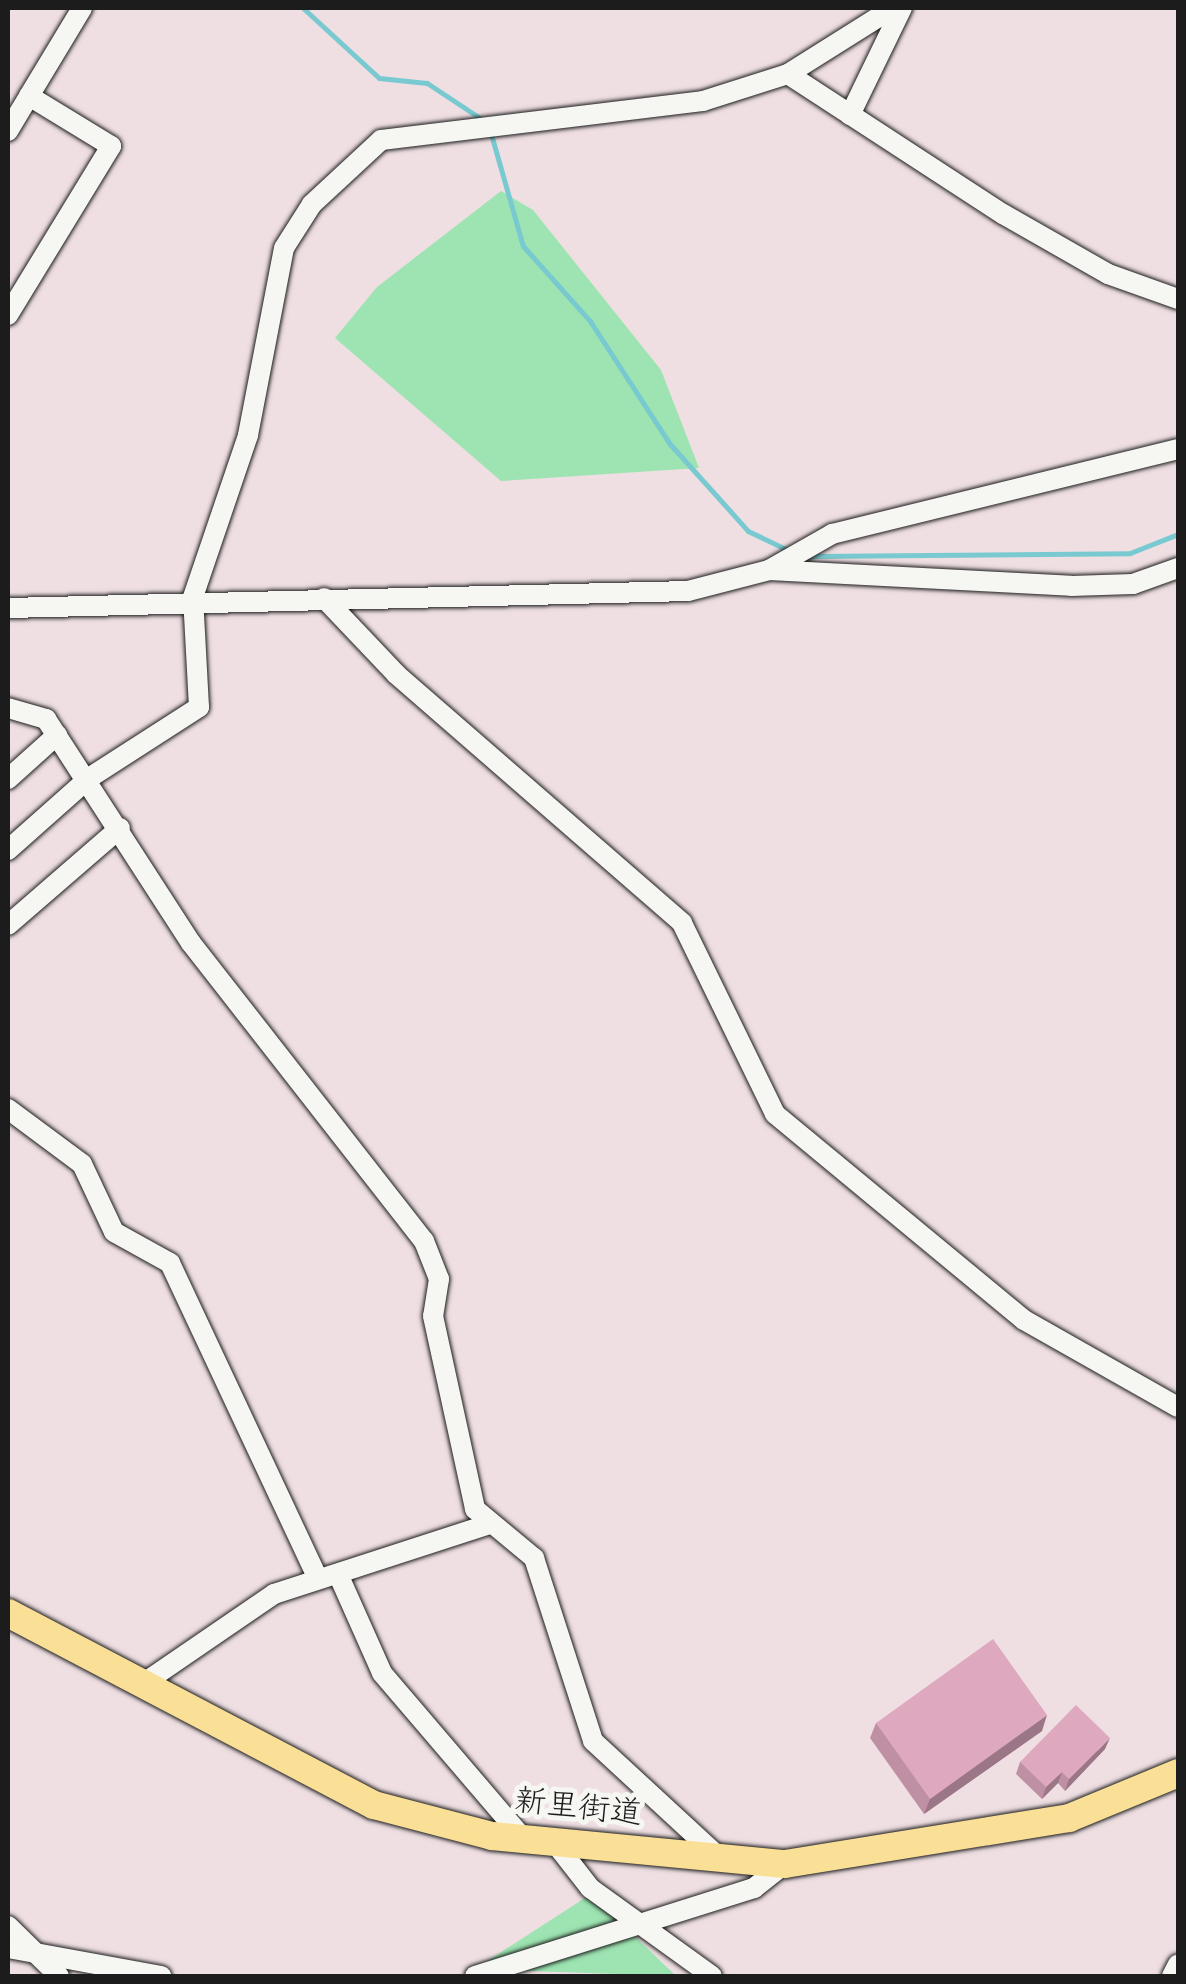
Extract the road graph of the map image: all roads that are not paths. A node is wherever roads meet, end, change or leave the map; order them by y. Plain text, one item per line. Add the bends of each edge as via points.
1 (82, 8) edge
2 (902, 8) edge
3 (884, 10) edge
4 (788, 74) junction
5 (29, 96) junction
6 (850, 114) junction
7 (8, 130) edge
8 (1178, 299) edge
9 (8, 316) edge
10 (1178, 450) edge
11 (777, 565) junction
12 (1178, 568) edge
13 (193, 597) junction
14 (324, 598) junction
15 (8, 608) edge
16 (8, 708) edge
17 (58, 735) junction
18 (89, 778) junction
19 (8, 779) edge
20 (120, 828) junction
21 (8, 850) edge
22 (8, 925) edge
23 (8, 1109) edge
24 (1178, 1407) edge
25 (488, 1524) junction
26 (338, 1574) junction
27 (316, 1575) junction
28 (8, 1613) edge
29 (144, 1683) junction
30 (1177, 1777) edge
31 (524, 1840) junction
32 (555, 1843) junction
33 (724, 1862) junction
34 (785, 1864) junction
35 (8, 1926) edge
36 (640, 1927) junction
37 (18, 1953) edge
38 (1178, 1964) edge
39 (59, 1976) edge
40 (161, 1976) edge
41 (475, 1976) edge
42 (712, 1976) edge
43 (1172, 1976) edge

1 - 5 street
2 - 6 street
3 - 4 street
4 - 6 street
4 - 13 street via 704,101 381,140 312,204 284,248 248,435
5 - 7 street
5 - 9 street via 111,146
6 - 8 street via 1108,274
10 - 11 street via 803,548
11 - 12 street via 1072,586 1133,584
11 - 14 street via 622,596
13 - 14 street
13 - 15 street
13 - 18 street via 199,707
14 - 24 street via 396,674 682,923 776,1114 1024,1320
16 - 17 street via 46,720
17 - 18 street
17 - 19 street
18 - 20 street
18 - 21 street
20 - 22 street
20 - 25 street via 191,943 424,1241 439,1279 433,1316 457,1434 474,1509
23 - 27 street via 82,1164 114,1232 170,1262
25 - 26 street
25 - 33 street via 534,1558 593,1741
26 - 27 street
26 - 31 street via 382,1672
27 - 29 street
28 - 29 main road, 新里街道
29 - 31 main road, 新里街道 via 374,1805
30 - 34 main road, 新里街道 via 1069,1818
31 - 32 main road, 新里街道
32 - 33 main road, 新里街道
32 - 36 street via 590,1888
33 - 34 main road, 新里街道
34 - 36 street via 754,1888
35 - 37 street
36 - 41 street
36 - 42 street
37 - 39 street
37 - 40 street
38 - 43 street

